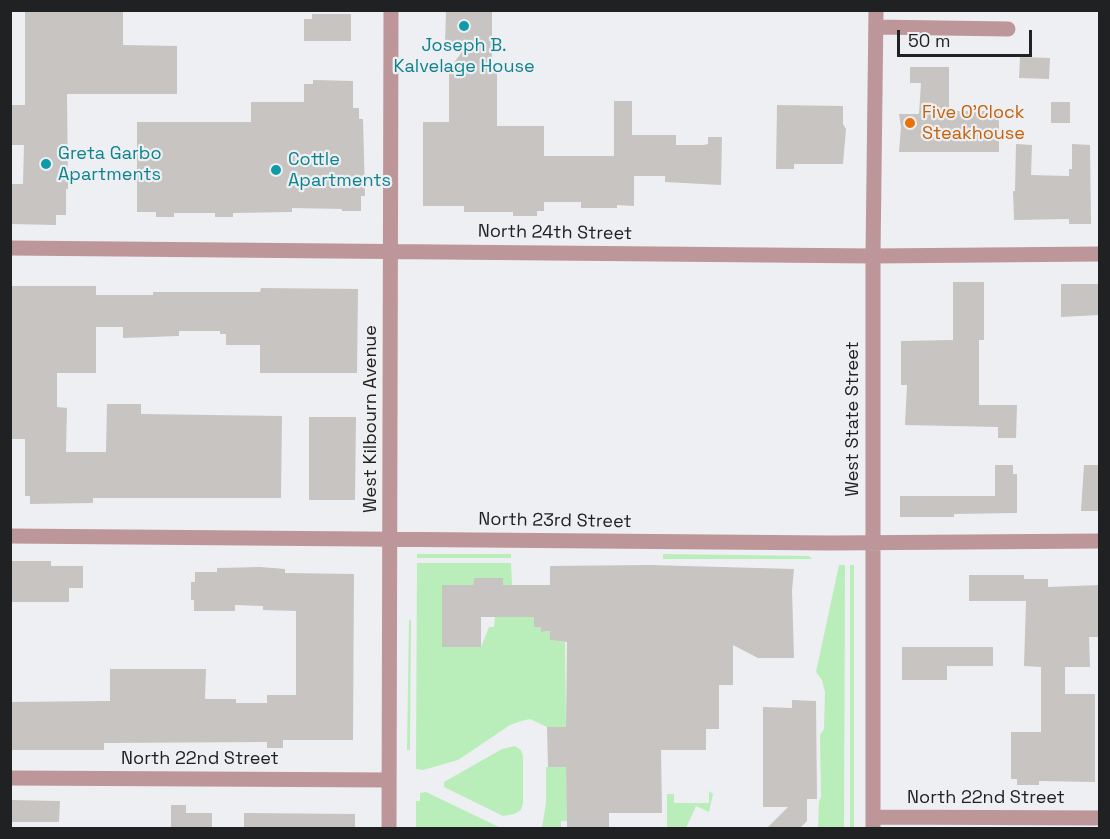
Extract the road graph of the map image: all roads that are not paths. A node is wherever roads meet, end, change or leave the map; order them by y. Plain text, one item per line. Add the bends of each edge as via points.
1 (391, 10) edge
2 (876, 10) edge
3 (876, 27) junction
4 (1008, 29) dead end
5 (10, 248) edge
6 (391, 251) junction
7 (1100, 254) edge
8 (873, 256) junction
9 (10, 536) edge
10 (390, 538) junction
11 (1100, 541) edge
12 (873, 542) junction
13 (10, 778) edge
14 (389, 780) junction
15 (1100, 818) edge
16 (873, 823) edge
17 (389, 828) edge

1 - 6 street, West Kilbourn Avenue
2 - 3 street, West State Street
3 - 4 street
3 - 8 street, West State Street
5 - 6 street, North 24th Street
6 - 8 street, North 24th Street
6 - 10 street, West Kilbourn Avenue
7 - 8 street, North 24th Street
8 - 12 street, West State Street
9 - 10 street, North 23rd Street
10 - 12 street, North 23rd Street
10 - 14 street, West Kilbourn Avenue
11 - 12 street, North 23rd Street
12 - 16 street, West State Street
13 - 14 street, North 22nd Street
14 - 17 street, West Kilbourn Avenue
15 - 16 street, North 22nd Street

